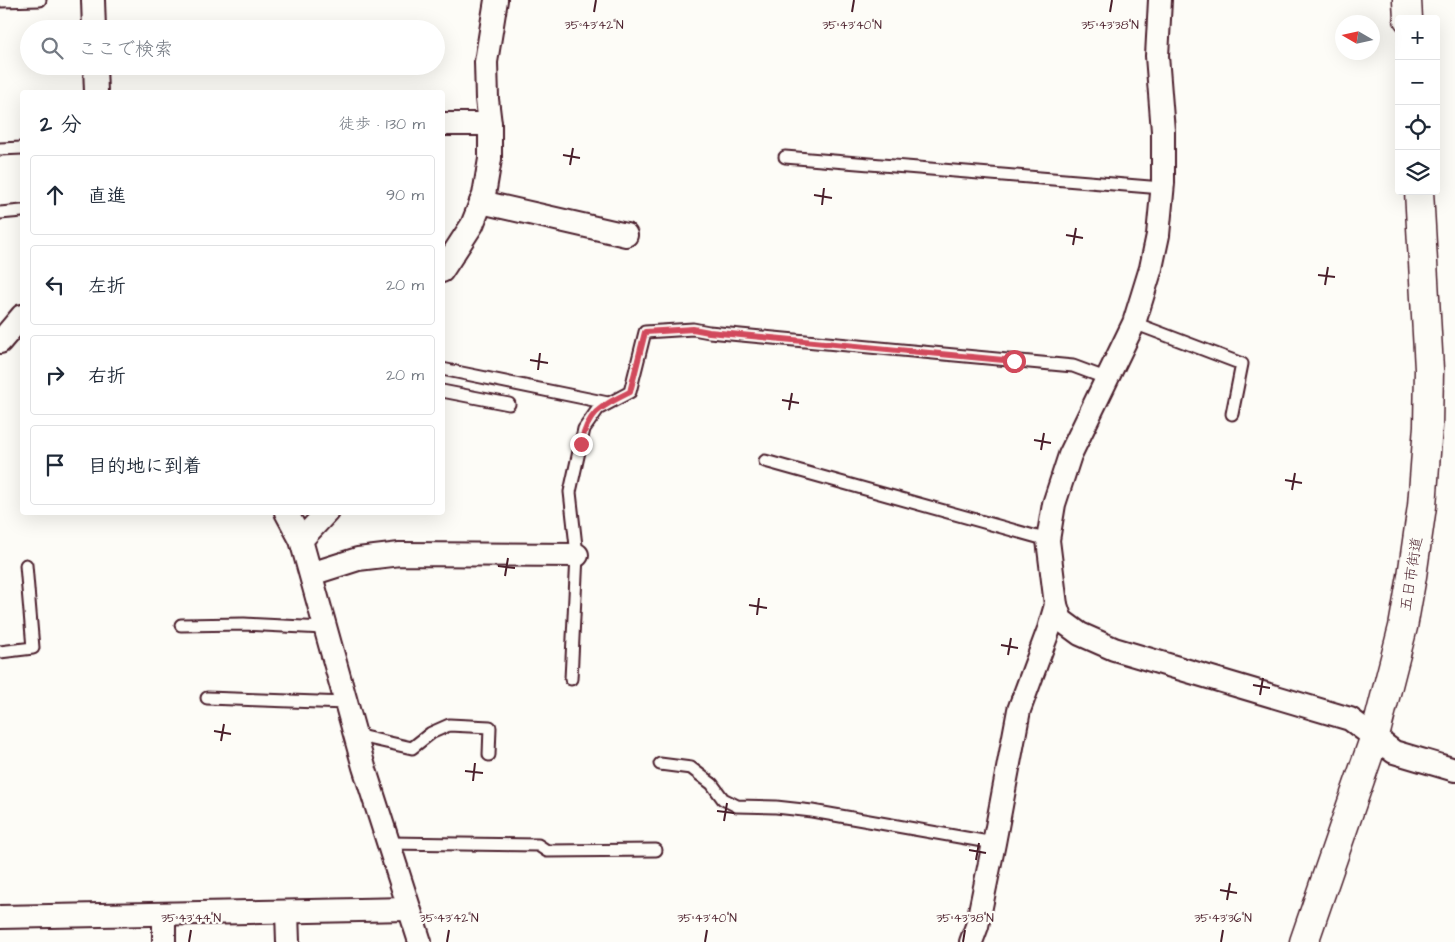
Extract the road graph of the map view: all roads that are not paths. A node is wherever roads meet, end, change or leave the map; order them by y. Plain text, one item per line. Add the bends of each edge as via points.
1 (40, 0) edge
2 (93, 0) edge
3 (496, 0) edge
4 (1160, 0) edge
5 (1407, 0) edge
6 (0, 2) edge
7 (1408, 15) edge
8 (94, 20) edge
9 (95, 75) edge
10 (96, 90) edge
11 (445, 124) edge
12 (490, 124) junction
13 (20, 148) edge
14 (0, 149) edge
15 (785, 157) dead end
16 (1162, 188) junction
17 (1419, 195) edge
18 (481, 202) junction
19 (20, 211) edge
20 (0, 213) edge
21 (626, 234) dead end
22 (445, 266) edge
23 (1134, 323) junction
24 (445, 370) edge
25 (1108, 379) junction
26 (445, 393) edge
27 (608, 403) junction
28 (509, 404) dead end
29 (1232, 414) dead end
30 (765, 461) dead end
31 (288, 515) edge
32 (324, 515) edge
33 (301, 540) junction
34 (1048, 540) junction
35 (577, 555) junction
36 (26, 565) dead end
37 (311, 574) junction
38 (1056, 605) junction
39 (181, 625) dead end
40 (324, 628) junction
41 (0, 652) edge
42 (571, 680) dead end
43 (207, 698) dead end
44 (346, 703) junction
45 (355, 735) junction
46 (1374, 736) junction
47 (489, 755) dead end
48 (660, 764) dead end
49 (1455, 770) edge
50 (388, 843) junction
51 (994, 843) junction
52 (656, 850) dead end
53 (408, 909) junction
54 (287, 912) junction
55 (164, 914) junction
56 (0, 917) edge
57 (164, 942) edge
58 (288, 942) edge
59 (420, 942) edge
60 (971, 942) edge
61 (1304, 942) edge

1 - 6 lane
2 - 8 street
3 - 12 street via 486,62
4 - 16 street via 1157,56 1163,131
5 - 7 main road
9 - 10 street
11 - 12 street
12 - 18 street via 490,158
13 - 14 lane
15 - 16 lane
16 - 23 street via 1152,268
17 - 46 main road, 五日市街道 via 1429,369 1422,506 1403,627
18 - 21 street
18 - 22 street via 472,224
19 - 20 lane
23 - 25 street
23 - 29 lane via 1242,364
24 - 27 lane
25 - 27 lane via 1073,366 693,329 645,332 630,392
25 - 34 street via 1070,455 1054,504
26 - 28 lane
27 - 35 lane via 598,409 584,429 570,492
30 - 34 lane
31 - 33 street
32 - 33 street
33 - 37 street
34 - 38 street
35 - 37 street via 400,554 358,559
35 - 42 lane
36 - 41 lane via 33,648
37 - 40 street
38 - 46 street via 1061,620 1080,634 1114,649 1350,719
38 - 51 street via 1019,710
39 - 40 lane
40 - 44 street
43 - 44 lane
44 - 45 street
45 - 47 lane via 412,748 448,725 490,727
45 - 50 street
46 - 49 street via 1394,752
46 - 61 main road, 五日市街道
48 - 51 lane via 691,768 712,784 723,799 737,806 812,811
50 - 52 lane via 538,845 547,850
50 - 53 street
51 - 60 street
53 - 54 street
53 - 59 street
54 - 55 street
54 - 58 street
55 - 56 street
55 - 57 street

